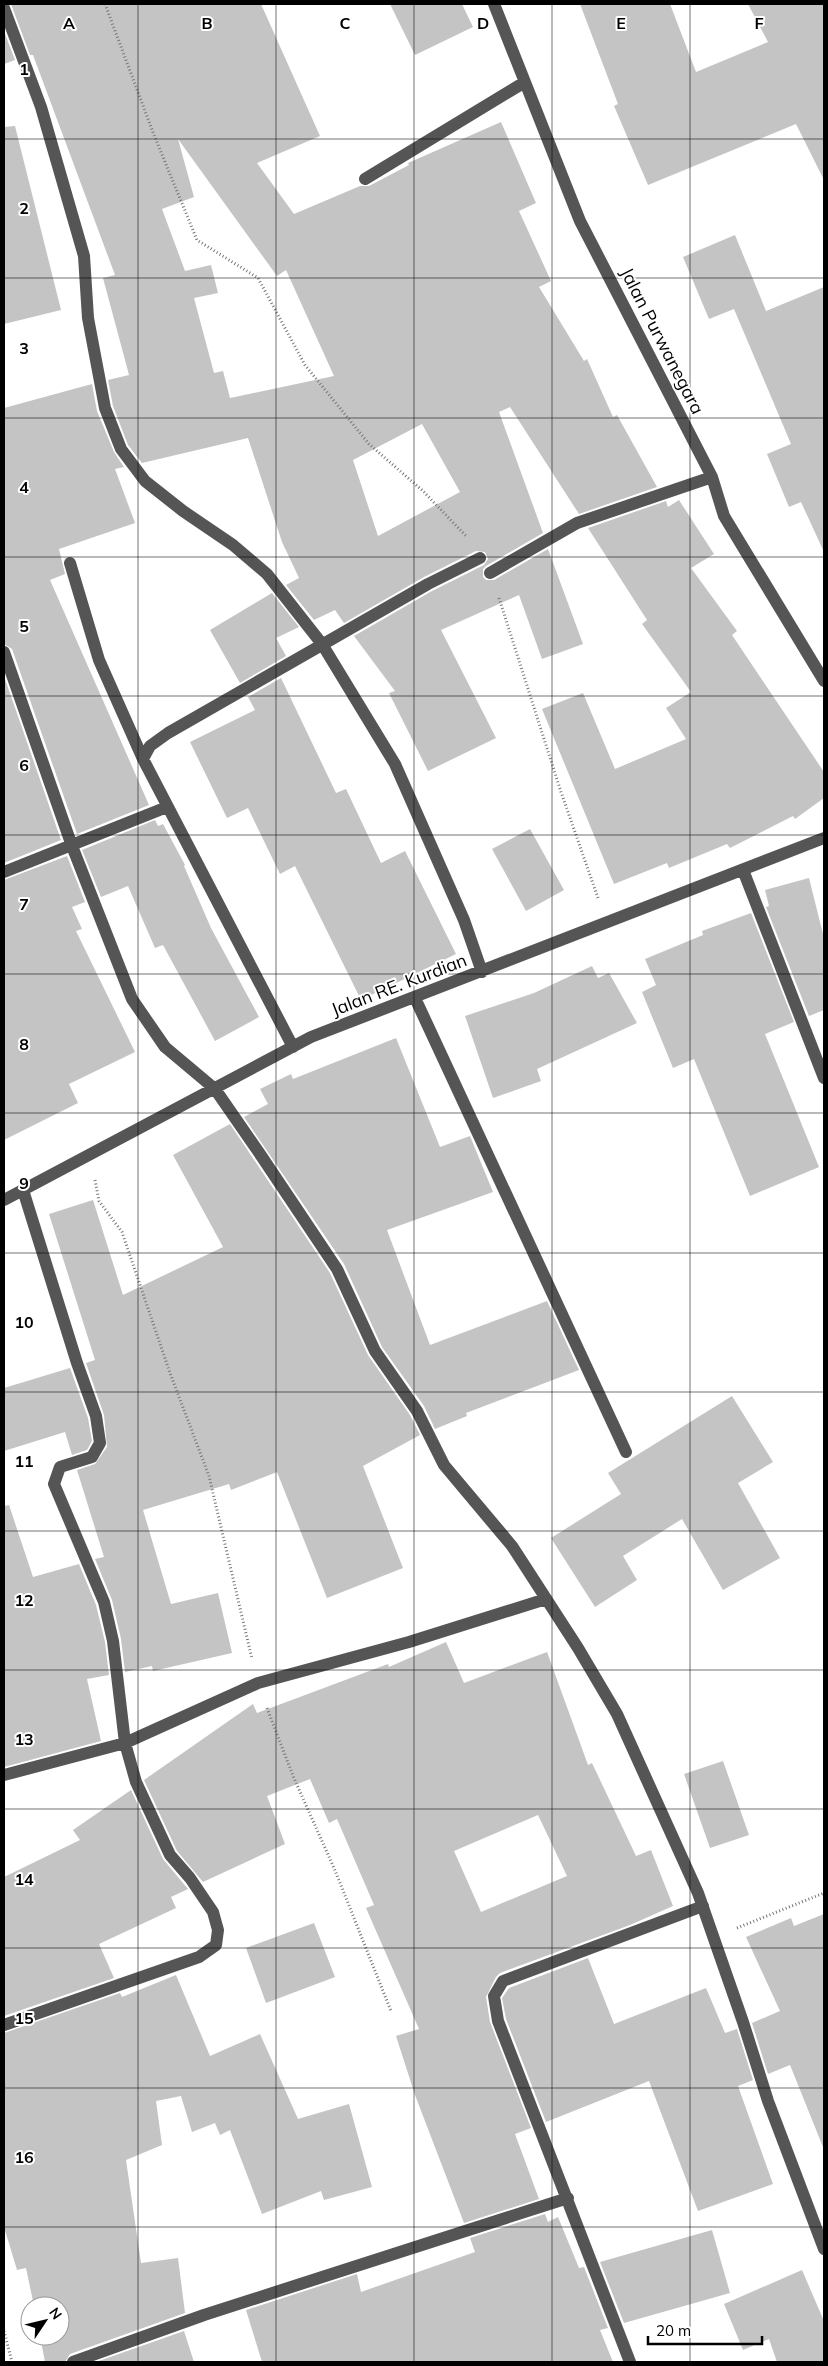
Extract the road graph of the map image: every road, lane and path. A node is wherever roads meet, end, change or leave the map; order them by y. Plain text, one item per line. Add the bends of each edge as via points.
1 (105, 4) edge
2 (494, 4) edge
3 (4, 8) edge
4 (525, 82) junction
5 (365, 179) dead end
6 (712, 477) junction
7 (480, 558) joint
8 (70, 563) dead end
9 (490, 573) joint
10 (322, 644) junction
11 (4, 652) edge
12 (824, 681) edge
13 (143, 759) junction
14 (167, 807) junction
15 (824, 838) edge
16 (72, 846) junction
17 (743, 870) junction
18 (4, 872) edge
19 (607, 923) junction
20 (482, 972) junction
21 (415, 998) junction
22 (293, 1047) junction
23 (824, 1078) edge
24 (215, 1089) junction
25 (90, 1155) junction
26 (23, 1190) junction
27 (4, 1200) edge
28 (626, 1452) dead end
29 (546, 1599) junction
30 (258, 1683) junction
31 (125, 1743) junction
32 (4, 1775) edge
33 (824, 1893) edge
34 (703, 1906) junction
35 (714, 1937) junction
36 (391, 2011) dead end
37 (4, 2026) edge
38 (568, 2198) junction
39 (824, 2249) edge
40 (4, 2330) edge
41 (12, 2362) edge
42 (74, 2362) edge
43 (630, 2362) edge

1 - 7 path via 198,240 258,278 305,365 369,444 461,529
2 - 4 street, Jalan Purwanegara
3 - 10 street via 41,107 84,256 88,318 105,408 121,449 145,481 267,574
4 - 5 street
4 - 6 street, Jalan Purwanegara via 580,221
6 - 9 street via 577,523
6 - 12 street, Jalan Purwanegara via 724,516
7 - 10 street
8 - 13 street via 99,660
9 - 19 path
10 - 13 street via 168,733 150,746
10 - 20 street via 395,764 464,920
11 - 16 street
13 - 14 street
14 - 16 street
14 - 22 street
15 - 17 street, Jalan RE. Kurdian
16 - 18 street
16 - 24 street via 132,999 165,1048
17 - 19 street, Jalan RE. Kurdian
17 - 23 street
19 - 20 street, Jalan RE. Kurdian
20 - 21 street, Jalan RE. Kurdian
21 - 22 street, Jalan RE. Kurdian via 311,1037
21 - 28 street
22 - 24 street, Jalan RE. Kurdian
24 - 25 street, Jalan RE. Kurdian
24 - 29 street via 337,1269 375,1351 417,1411 444,1466 512,1546
25 - 26 street, Jalan RE. Kurdian
25 - 30 path via 99,1201 122,1232 208,1476
26 - 27 street, Jalan RE. Kurdian
26 - 31 street via 96,1416 100,1444 92,1457 60,1467 54,1484 106,1609
29 - 30 street via 409,1642
29 - 34 street via 617,1714
30 - 31 street
30 - 36 path via 293,1776
31 - 32 street
31 - 37 street via 136,1782 170,1855 213,1912 218,1930 216,1945 199,1957 175,1967
33 - 35 path
34 - 35 street
34 - 38 street via 503,1981 494,1996 498,2022
35 - 39 street via 768,2101
38 - 42 street via 204,2315
38 - 43 street
40 - 41 path

